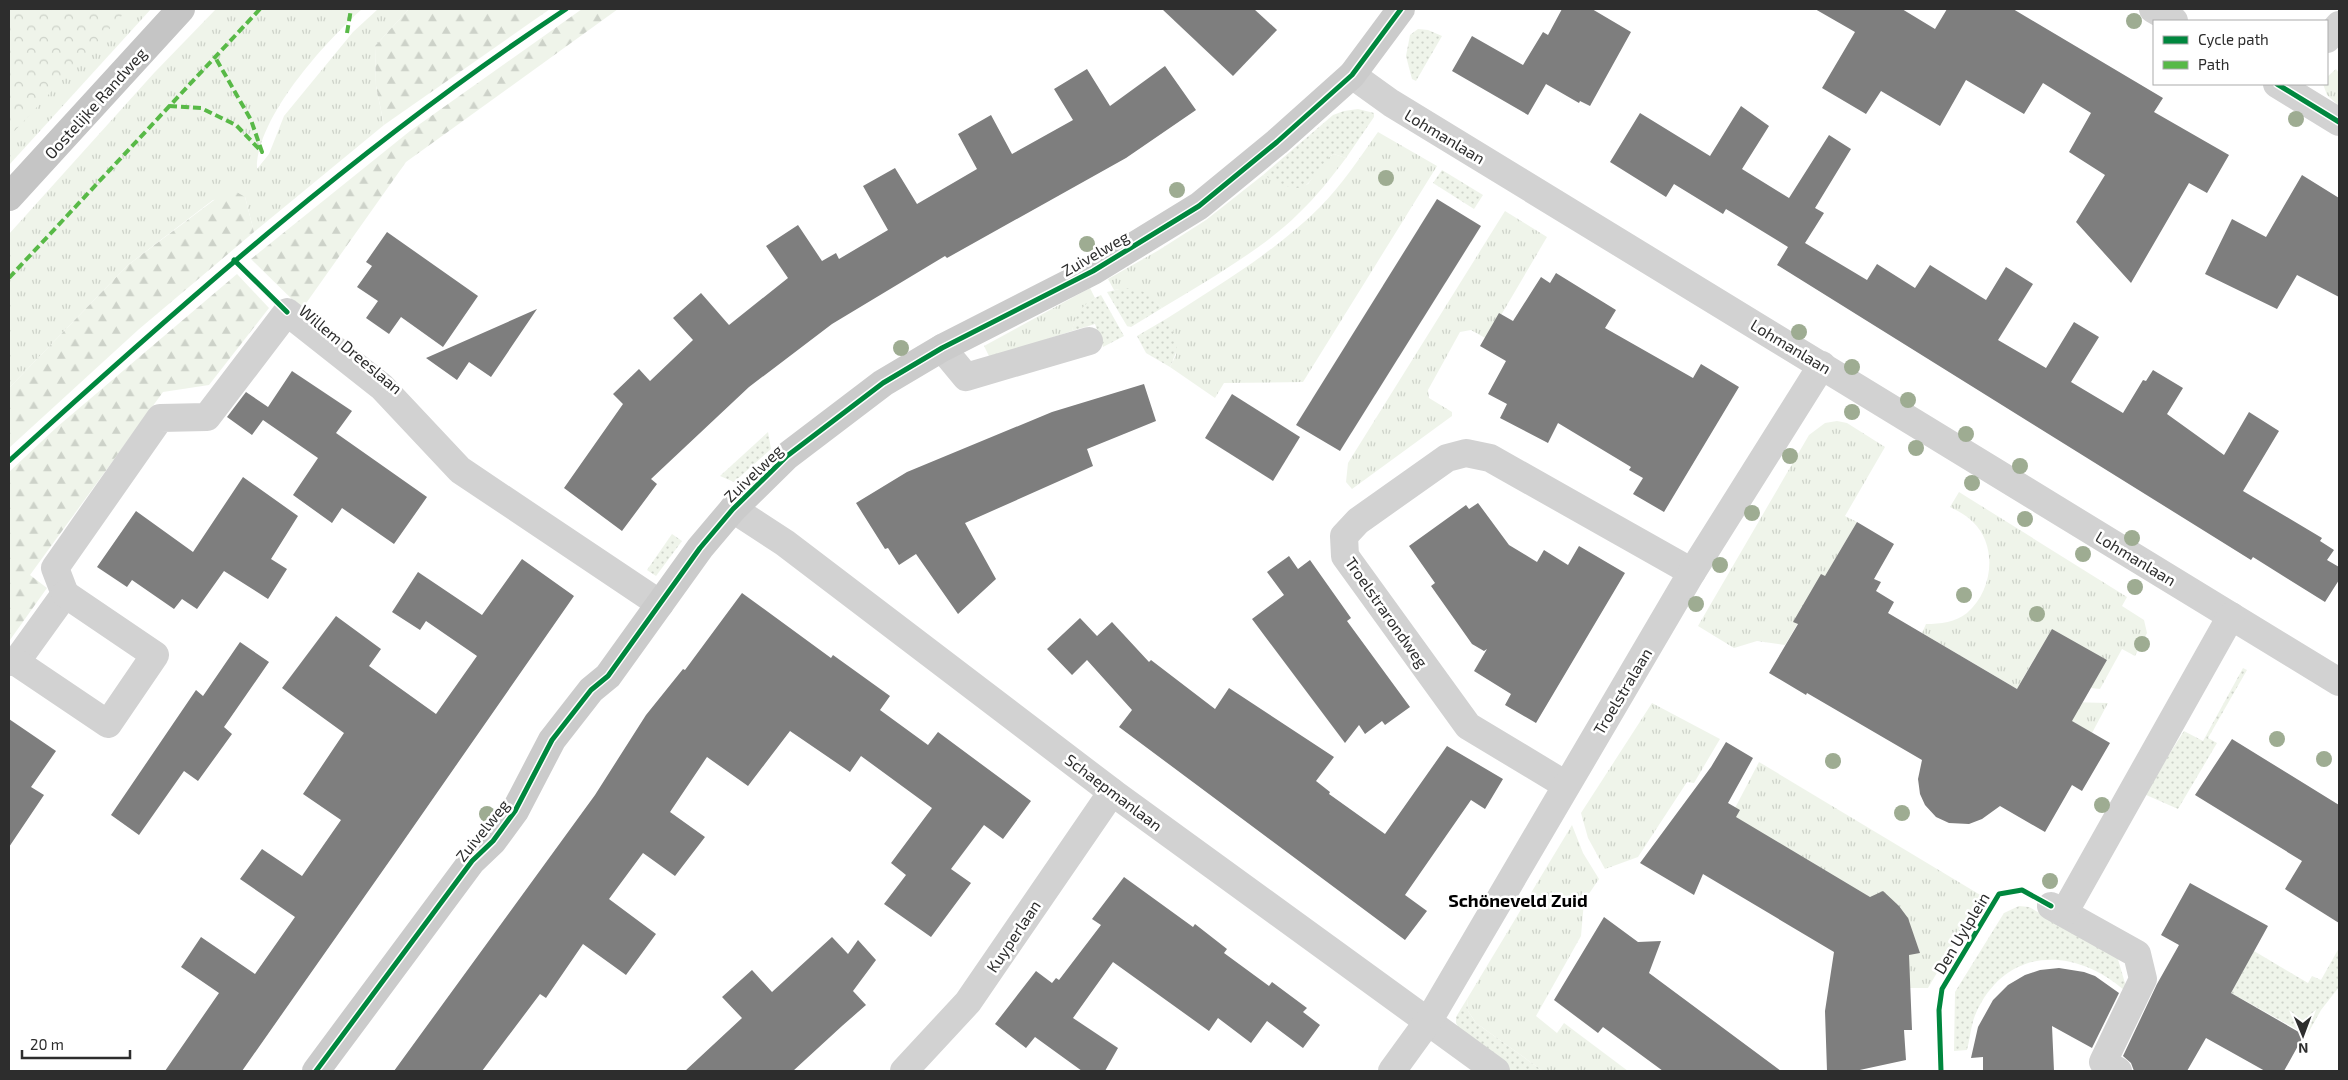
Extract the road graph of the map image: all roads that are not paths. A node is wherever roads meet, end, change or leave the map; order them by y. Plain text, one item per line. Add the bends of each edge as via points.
1 (181, 9) edge
2 (1401, 9) edge
3 (2153, 9) edge
4 (2172, 20) edge
5 (2339, 26) edge
6 (2328, 38) edge
7 (1352, 75) junction
8 (2284, 86) edge
9 (2339, 122) edge
10 (9, 197) edge
11 (1089, 341) dead end
12 (942, 348) junction
13 (1822, 366) junction
14 (733, 509) junction
15 (1692, 572) junction
16 (65, 594) junction
17 (660, 604) junction
18 (2231, 616) junction
19 (13, 662) edge
20 (2339, 682) edge
21 (1566, 786) junction
22 (1112, 792) junction
23 (1429, 1020) junction
24 (316, 1071) edge
25 (904, 1071) edge
26 (1392, 1071) edge
27 (1496, 1071) edge
28 (2118, 1071) edge

1 - 10 main road, Oostelijke Randweg
2 - 7 street, Zuivelweg
3 - 4 street
5 - 6 street
7 - 12 street, Zuivelweg via 1199,206 1093,271
7 - 13 street, Lohmanlaan via 1391,104
8 - 9 street
11 - 12 street via 966,377
12 - 14 street, Zuivelweg via 882,383 786,456
13 - 15 street, Troelstralaan
13 - 18 street, Lohmanlaan
14 - 17 street, Zuivelweg
14 - 22 street, Schaepmanlaan via 785,543
15 - 21 street, Troelstralaan
15 - 21 street, Troelstrarondweg via 1490,458 1466,453 1447,458 1358,521 1344,536 1345,556 1468,726
16 - 17 street, Willem Dreeslaan via 55,568 160,418 207,417 287,312 382,387 460,470
16 - 19 street
16 - 19 street via 155,655 108,724
17 - 24 street, Zuivelweg via 608,676 591,690 552,740 515,811 493,841 472,861
18 - 20 street, Lohmanlaan
18 - 28 street via 2057,910 2137,954 2143,979 2103,1062
21 - 23 street, Troelstralaan
22 - 23 street, Schaepmanlaan
22 - 25 street, Kuyperlaan via 968,1002
23 - 26 street, Troelstralaan
23 - 27 street, Schaepmanlaan

